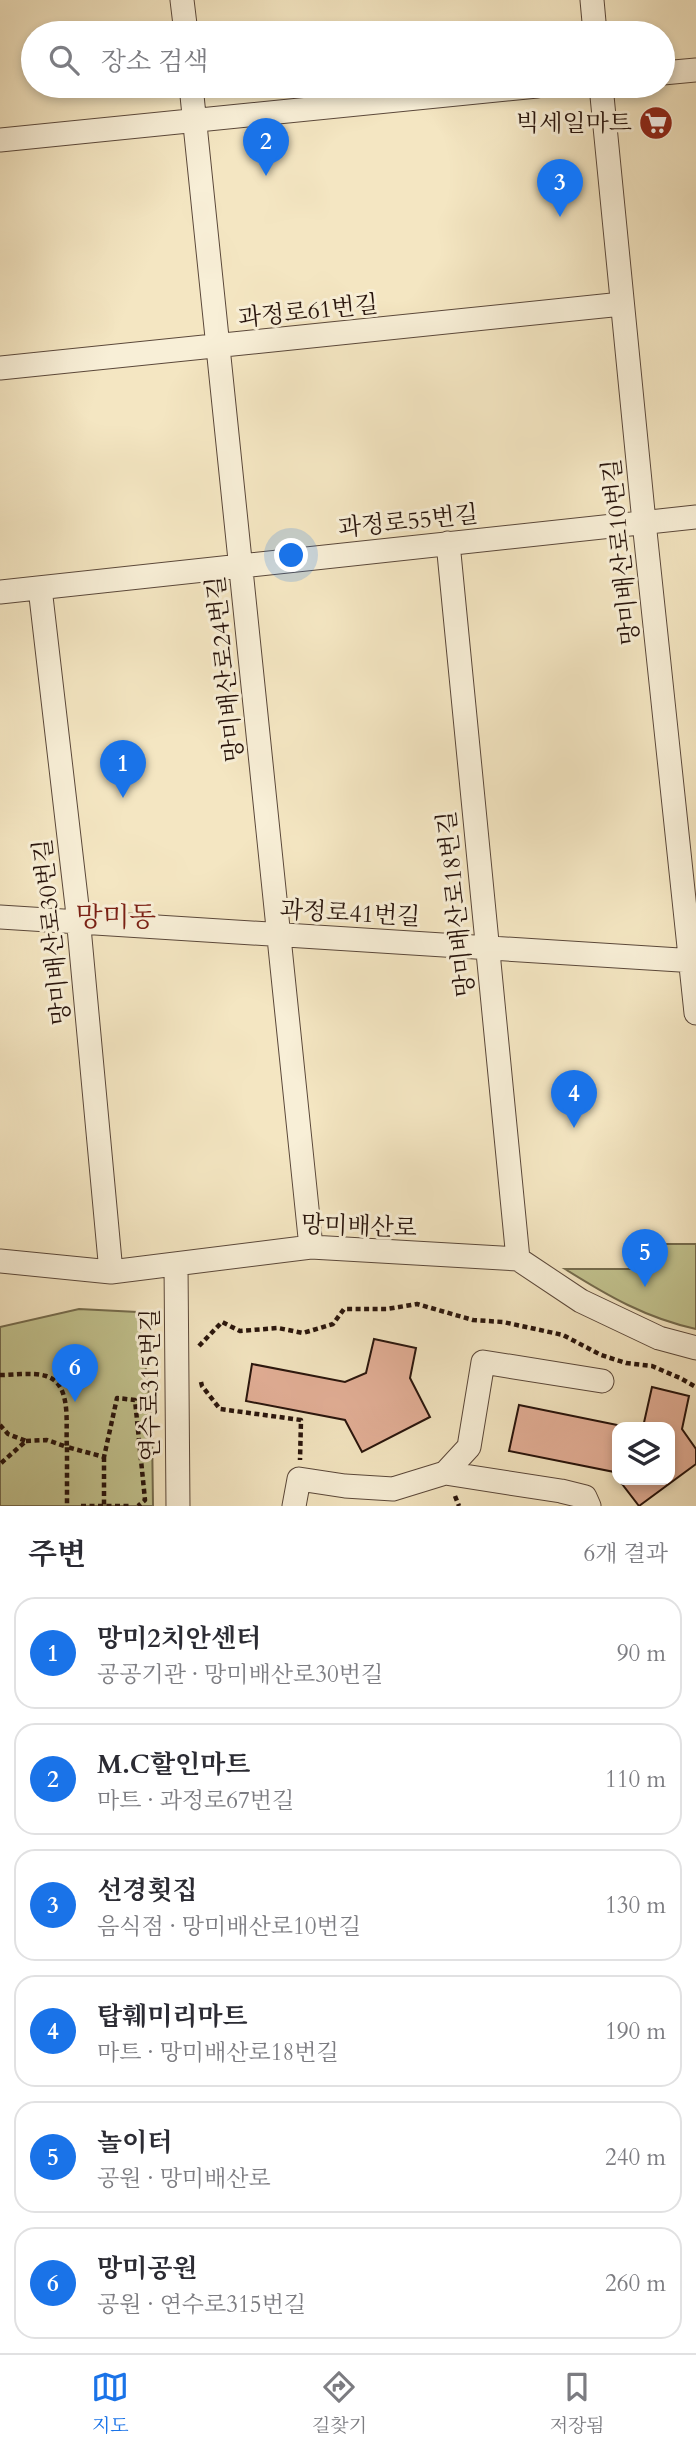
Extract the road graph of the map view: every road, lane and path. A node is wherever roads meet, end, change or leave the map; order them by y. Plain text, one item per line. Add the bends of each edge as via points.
1 (182, 0) edge
2 (592, 0) edge
3 (185, 21) edge
4 (594, 21) edge
5 (696, 70) edge
6 (675, 72) edge
7 (192, 98) edge
8 (416, 98) edge
9 (602, 98) edge
10 (195, 120) junction
11 (0, 139) edge
12 (622, 304) junction
13 (218, 347) junction
14 (0, 368) edge
15 (696, 517) edge
16 (644, 522) junction
17 (448, 543) junction
18 (241, 566) junction
19 (40, 588) junction
20 (0, 592) edge
21 (0, 917) edge
22 (78, 922) junction
23 (279, 935) junction
24 (487, 947) junction
25 (694, 960) edge
26 (696, 1013) edge
27 (311, 1247) junction
28 (518, 1259) junction
29 (0, 1261) edge
30 (176, 1264) junction
31 (111, 1272) junction
32 (197, 1348) dead end
33 (696, 1348) edge
34 (200, 1373) dead end
35 (0, 1375) edge
36 (602, 1381) dead end
37 (696, 1387) edge
38 (0, 1425) edge
39 (26, 1441) junction
40 (67, 1447) junction
41 (104, 1457) junction
42 (0, 1464) edge
43 (445, 1473) junction
44 (299, 1479) junction
45 (67, 1506) edge
46 (81, 1506) edge
47 (104, 1506) edge
48 (130, 1506) edge
49 (138, 1506) edge
50 (178, 1506) edge
51 (294, 1506) edge
52 (589, 1506) edge

1 - 3 street
2 - 4 street
5 - 6 street
7 - 10 street, 망미배산로24번길
8 - 10 street
9 - 12 street, 망미배산로10번길
10 - 11 street
10 - 13 street, 망미배산로24번길
12 - 13 street, 과정로61번길
12 - 16 street, 망미배산로10번길
13 - 14 street, 과정로61번길
13 - 18 street, 망미배산로24번길
15 - 16 street, 과정로55번길
16 - 17 street, 과정로55번길
16 - 25 street, 망미배산로10번길
17 - 18 street, 과정로55번길
17 - 24 street, 망미배산로18번길
18 - 19 street, 과정로55번길
18 - 23 street, 망미배산로24번길
19 - 20 street, 과정로55번길
19 - 22 street, 망미배산로30번길
21 - 22 street, 과정로41번길
22 - 23 street, 과정로41번길
22 - 31 street, 망미배산로30번길
23 - 24 street, 과정로41번길
23 - 27 street, 망미배산로24번길
24 - 25 street, 과정로41번길
24 - 28 street, 망미배산로18번길
25 - 26 street, 망미배산로10번길
27 - 28 street, 망미배산로
27 - 30 street, 망미배산로
28 - 33 street via 581,1301 659,1338
29 - 31 street, 망미배산로
30 - 31 street, 망미배산로
30 - 50 street, 연수로315번길
32 - 37 path via 222,1322 240,1331 278,1328 303,1333 332,1324 344,1308 417,1304 473,1320 563,1335 601,1355 652,1366
34 - 44 path via 202,1386 220,1409 301,1420
35 - 40 path via 47,1376 61,1387
36 - 43 street via 483,1362 469,1447
38 - 39 path
39 - 40 path via 47,1440
39 - 42 path
40 - 41 path
40 - 45 path
41 - 47 path
41 - 49 path via 117,1398 135,1400 145,1500
43 - 44 street via 393,1489
43 - 52 street via 561,1491 585,1497
44 - 51 street
46 - 47 path
47 - 48 path

